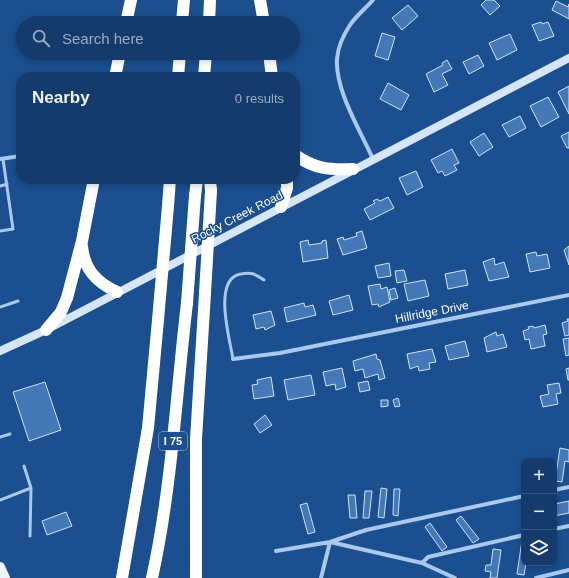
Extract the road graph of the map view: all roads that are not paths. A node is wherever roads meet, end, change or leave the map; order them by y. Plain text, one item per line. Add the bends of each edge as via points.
1 (131, 0) edge
2 (184, 0) edge
3 (210, 0) edge
4 (260, 0) edge
5 (373, 0) edge
6 (128, 16) edge
7 (183, 16) edge
8 (209, 16) edge
9 (263, 16) edge
10 (569, 58) edge
11 (118, 60) edge
12 (179, 60) edge
13 (205, 60) edge
14 (270, 60) edge
15 (115, 72) edge
16 (178, 72) edge
17 (204, 72) edge
18 (271, 72) edge
19 (16, 157) edge
20 (300, 158) edge
21 (2, 159) edge
22 (372, 159) junction
23 (353, 169) junction
24 (7, 184) junction
25 (93, 184) edge
26 (170, 184) edge
27 (196, 184) edge
28 (210, 184) edge
29 (287, 184) edge
30 (0, 186) edge
31 (281, 207) junction
32 (0, 231) edge
33 (82, 240) junction
34 (264, 280) dead end
35 (117, 292) junction
36 (569, 295) edge
37 (18, 301) dead end
38 (0, 307) edge
39 (46, 330) junction
40 (0, 351) edge
41 (233, 359) joint
42 (10, 434) dead end
43 (0, 437) edge
44 (24, 466) dead end
45 (569, 486) edge
46 (31, 488) junction
47 (557, 489) edge
48 (521, 497) edge
49 (0, 500) edge
50 (569, 526) edge
51 (557, 528) edge
52 (30, 536) dead end
53 (521, 536) edge
54 (330, 542) junction
55 (276, 551) dead end
56 (422, 563) junction
57 (0, 566) edge
58 (569, 570) edge
59 (5, 578) edge
60 (122, 578) edge
61 (152, 578) edge
62 (196, 578) edge
63 (321, 578) edge
64 (455, 578) edge
65 (536, 578) edge

1 - 6 highway
2 - 7 highway
3 - 8 highway
4 - 9 highway
5 - 22 street via 351,24 337,58 342,90
10 - 22 street, Rocky Creek Road
11 - 15 highway
12 - 16 highway
13 - 17 highway
14 - 18 highway
19 - 21 street
20 - 23 highway via 319,168
21 - 24 lane
22 - 23 street, Rocky Creek Road
23 - 31 street, Rocky Creek Road
24 - 30 lane
24 - 32 lane via 13,229
25 - 33 highway
26 - 60 highway, I 75, bridge via 148,428
27 - 61 highway, I 75, bridge via 172,460
28 - 62 highway, bridge via 196,439
29 - 31 highway
31 - 35 street, Rocky Creek Road
33 - 35 highway via 83,256 93,277
33 - 39 highway via 65,304
34 - 41 lane via 252,272 236,274 228,283 224,299
35 - 39 street, Rocky Creek Road
36 - 41 street, Hillridge Drive
37 - 38 lane
39 - 40 street, Rocky Creek Road
42 - 43 lane
44 - 46 lane
45 - 47 street
46 - 49 lane
46 - 52 lane
48 - 54 street via 366,530
50 - 51 street
53 - 56 street via 428,557
54 - 55 street
54 - 56 street
54 - 63 street
56 - 64 street
57 - 59 main road
58 - 65 street

